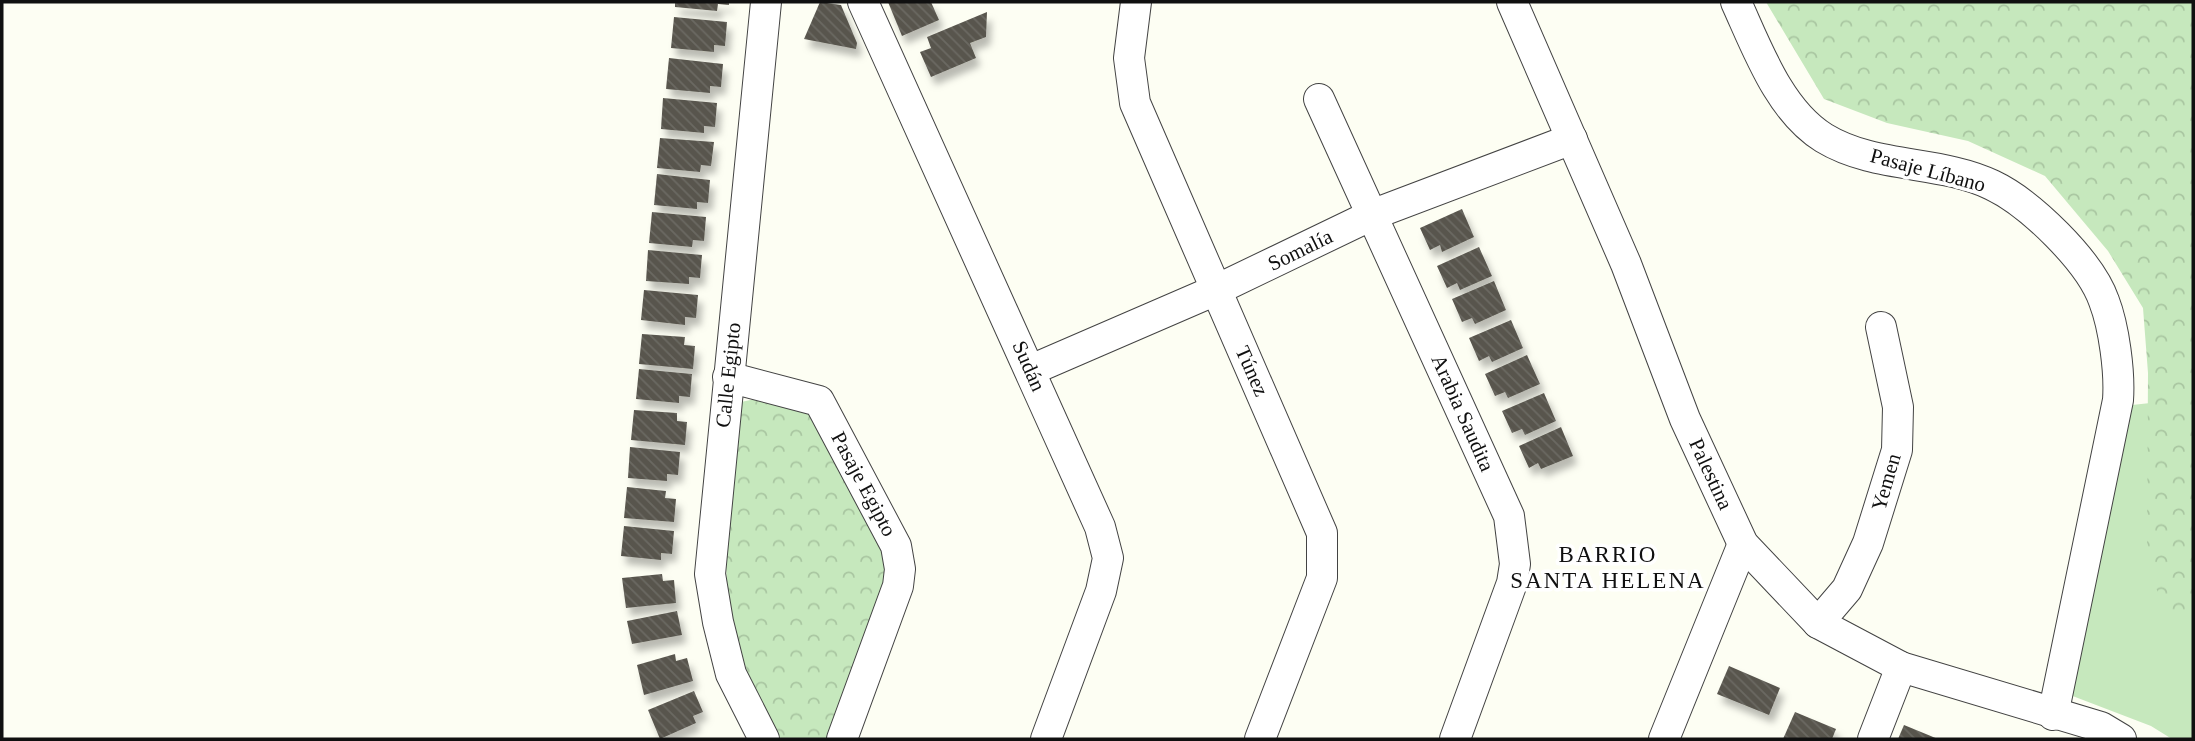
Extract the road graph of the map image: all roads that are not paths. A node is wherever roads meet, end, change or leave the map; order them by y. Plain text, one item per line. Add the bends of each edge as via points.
1 (766, 2) edge
2 (863, 2) edge
3 (1136, 2) edge
4 (1512, 2) edge
5 (1736, 2) edge
6 (1319, 99) dead end
7 (1573, 139) junction
8 (1374, 214) junction
9 (1216, 290) junction
10 (1881, 327) dead end
11 (1031, 370) junction
12 (728, 377) junction
13 (1743, 544) junction
14 (1818, 623) junction
15 (1901, 667) junction
16 (2053, 715) junction
17 (2106, 735) edge
18 (764, 739) edge
19 (842, 739) edge
20 (1045, 739) edge
21 (1260, 739) edge
22 (1455, 739) edge
23 (1664, 739) edge
24 (1873, 739) edge

1 - 12 street, Calle Egipto
2 - 11 street, Sudán
3 - 9 street, Túnez via 1129,58 1135,103
4 - 7 street, Palestina
5 - 16 street, Pasaje Líbano via 1762,60 1793,108 1824,138 1887,161 1991,184 2039,215 2104,300 2120,380 2118,400
6 - 8 street, Arabia Saudita
7 - 8 street, Somalía
7 - 13 street, Palestina via 1685,419
8 - 9 street, Somalía
8 - 22 street, Arabia Saudita via 1509,516 1513,540 1512,583
9 - 11 street, Somalía
9 - 21 street, Túnez via 1316,517 1324,548 1317,592
10 - 14 street, Yemen via 1898,407 1897,450 1868,543 1847,589
11 - 20 street, Sudán via 1100,527 1108,558 1101,591
12 - 18 street, Calle Egipto via 710,575 731,674
12 - 19 street, Pasaje Egipto via 819,401 896,546 898,586
13 - 14 street, Palestina
13 - 23 street
14 - 15 street, Palestina
15 - 16 street, Palestina
15 - 24 street
16 - 17 street, Palestina

